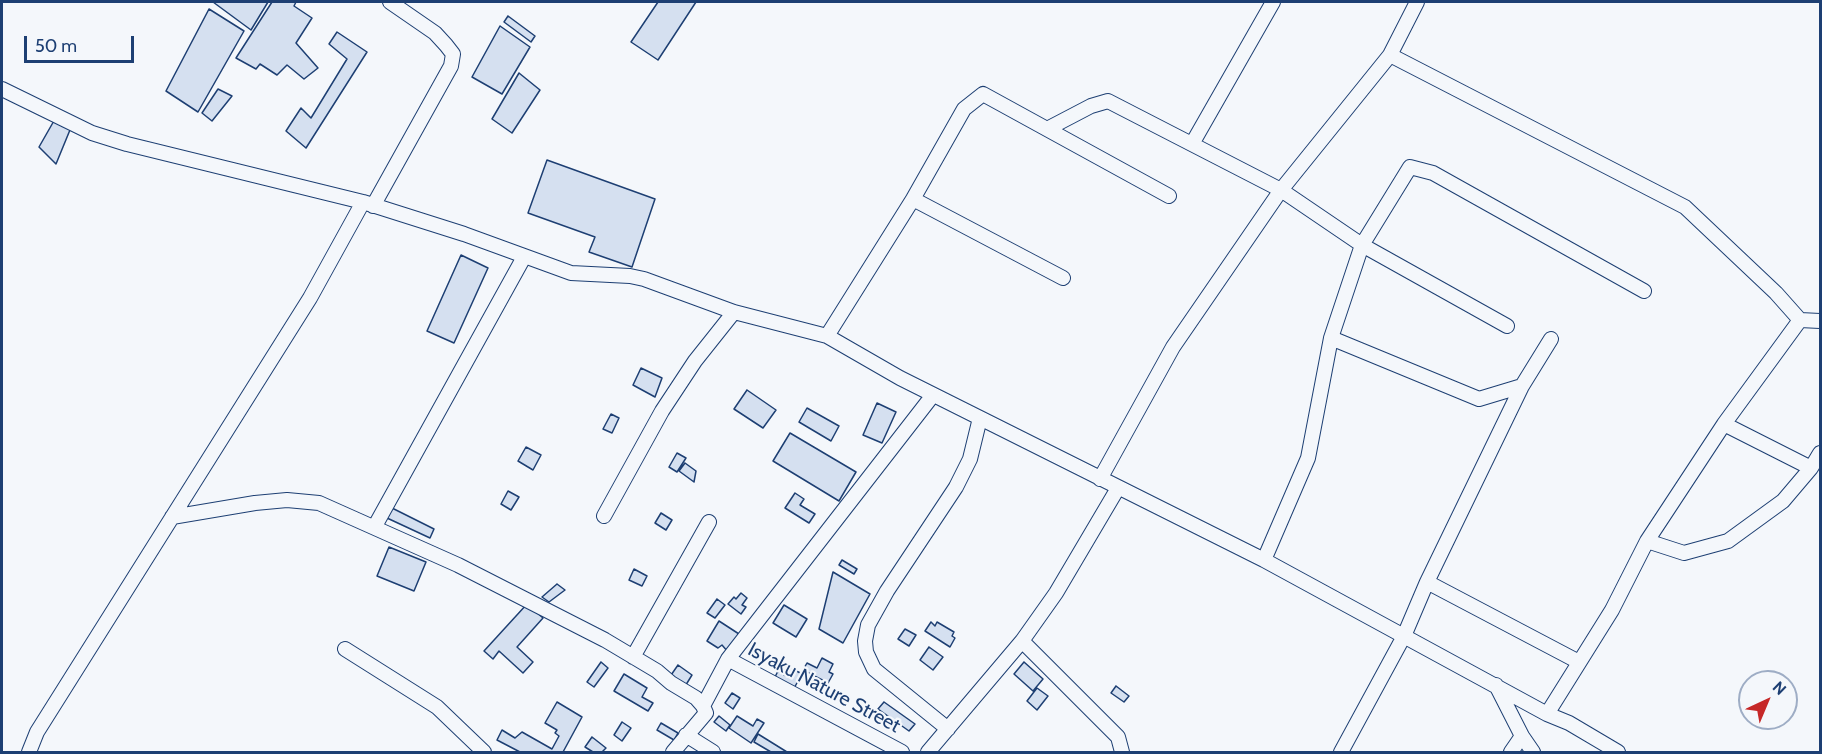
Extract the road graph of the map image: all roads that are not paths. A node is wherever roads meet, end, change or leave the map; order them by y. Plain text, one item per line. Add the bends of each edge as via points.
1 (390, 2) edge
2 (1273, 2) edge
3 (1417, 2) edge
4 (1390, 55) junction
5 (2, 89) edge
6 (1047, 129) junction
7 (1192, 144) junction
8 (1281, 190) junction
9 (1169, 196) dead end
10 (913, 199) junction
11 (368, 204) junction
12 (1362, 245) junction
13 (525, 257) junction
14 (1063, 278) dead end
15 (1644, 291) dead end
16 (734, 312) junction
17 (1800, 320) junction
18 (1821, 321) edge
19 (1507, 326) dead end
20 (827, 336) junction
21 (1331, 338) junction
22 (1551, 339) dead end
23 (1522, 386) junction
24 (933, 395) junction
25 (980, 418) junction
26 (1724, 424) junction
27 (1821, 453) edge
28 (1811, 468) junction
29 (1100, 479) junction
30 (1118, 488) junction
31 (604, 516) dead end
32 (172, 517) junction
33 (709, 522) dead end
34 (375, 526) junction
35 (1647, 541) junction
36 (1264, 560) junction
37 (1427, 582) junction
38 (1404, 636) junction
39 (1022, 640) junction
40 (345, 649) dead end
41 (633, 657) junction
42 (728, 659) junction
43 (1579, 662) junction
44 (1496, 685) junction
45 (704, 706) junction
46 (1546, 714) junction
47 (948, 729) junction
48 (687, 735) junction
49 (1522, 736) junction
50 (29, 753) edge
51 (484, 753) edge
52 (674, 753) edge
53 (713, 753) edge
54 (902, 753) edge
55 (928, 753) edge
56 (1122, 753) edge
57 (1341, 753) edge
58 (1511, 753) edge
59 (1533, 753) edge
60 (1618, 753) edge

1 - 11 street via 435,33 453,54 451,66
2 - 7 street
3 - 4 street
4 - 8 street
4 - 17 street via 1685,207
5 - 11 street via 92,133 127,144
6 - 7 street via 1108,101
6 - 9 street
6 - 10 street via 983,94 964,109
7 - 8 street
8 - 12 street
8 - 29 street via 1173,346
10 - 14 street
10 - 20 street
11 - 13 street
11 - 32 street
12 - 15 street via 1410,167 1433,173
12 - 19 street
12 - 21 street
13 - 16 street via 571,273 644,279
13 - 34 street
16 - 20 street
16 - 31 street via 662,411
17 - 18 street
17 - 26 street
20 - 24 street
21 - 23 street via 1479,399
21 - 36 street via 1308,458
22 - 23 street
23 - 37 street
24 - 25 street
24 - 42 street
25 - 29 street
25 - 47 street via 970,459 956,487 887,591 868,625 865,641 874,669
26 - 28 street
26 - 35 street
27 - 28 street
28 - 35 street via 1783,501 1728,541 1684,553
29 - 30 street
30 - 36 street
30 - 39 street via 1056,593
32 - 34 street via 287,500 319,503
32 - 50 street via 38,732
33 - 41 street
34 - 41 street
35 - 43 street via 1612,610
36 - 38 street
37 - 38 street
37 - 43 street
38 - 44 street
38 - 57 street
39 - 47 street
39 - 56 street via 1118,737
40 - 51 street via 437,707
41 - 45 street
42 - 45 street
42 - 54 street, Isyaku Nature Street
43 - 46 street
44 - 46 street
44 - 49 street
45 - 48 street via 706,712
46 - 60 street via 1569,723
47 - 55 street
48 - 52 street
48 - 53 street
49 - 58 street
49 - 59 street

